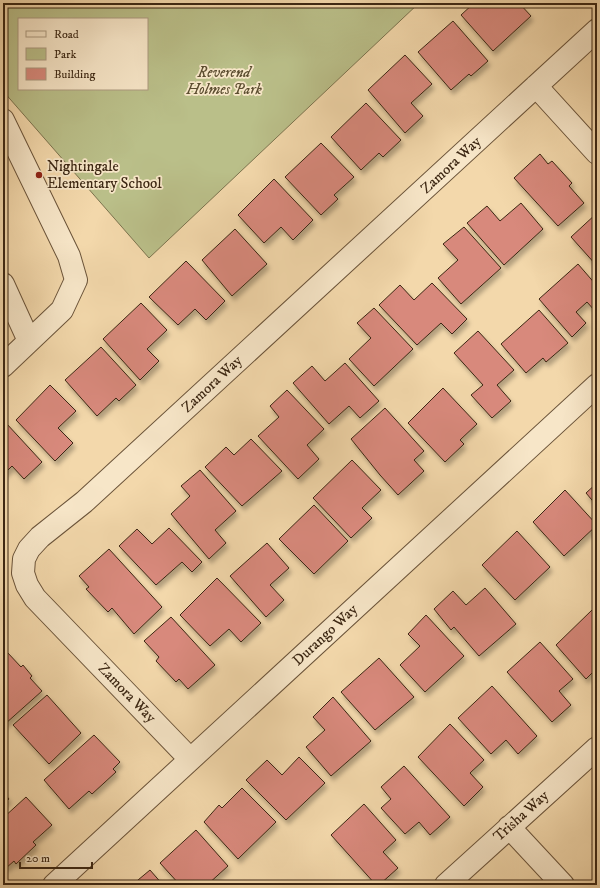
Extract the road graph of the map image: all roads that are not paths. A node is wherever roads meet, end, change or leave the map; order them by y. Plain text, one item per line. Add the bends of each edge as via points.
1 (597, 30) edge
2 (536, 86) junction
3 (3, 120) edge
4 (597, 153) edge
5 (3, 284) edge
6 (29, 341) junction
7 (3, 366) edge
8 (597, 385) edge
9 (597, 748) edge
10 (190, 759) junction
11 (509, 827) junction
12 (54, 885) edge
13 (446, 885) edge
14 (563, 885) edge

1 - 2 street, Zamora Way
2 - 4 street
2 - 10 street, Zamora Way via 84,502 28,549 23,573 35,598
3 - 6 street via 69,256 76,280 62,310
5 - 6 street
6 - 7 street
8 - 10 street, Durango Way
9 - 11 street, Trisha Way
10 - 12 street, Durango Way
11 - 13 street, Trisha Way
11 - 14 street

